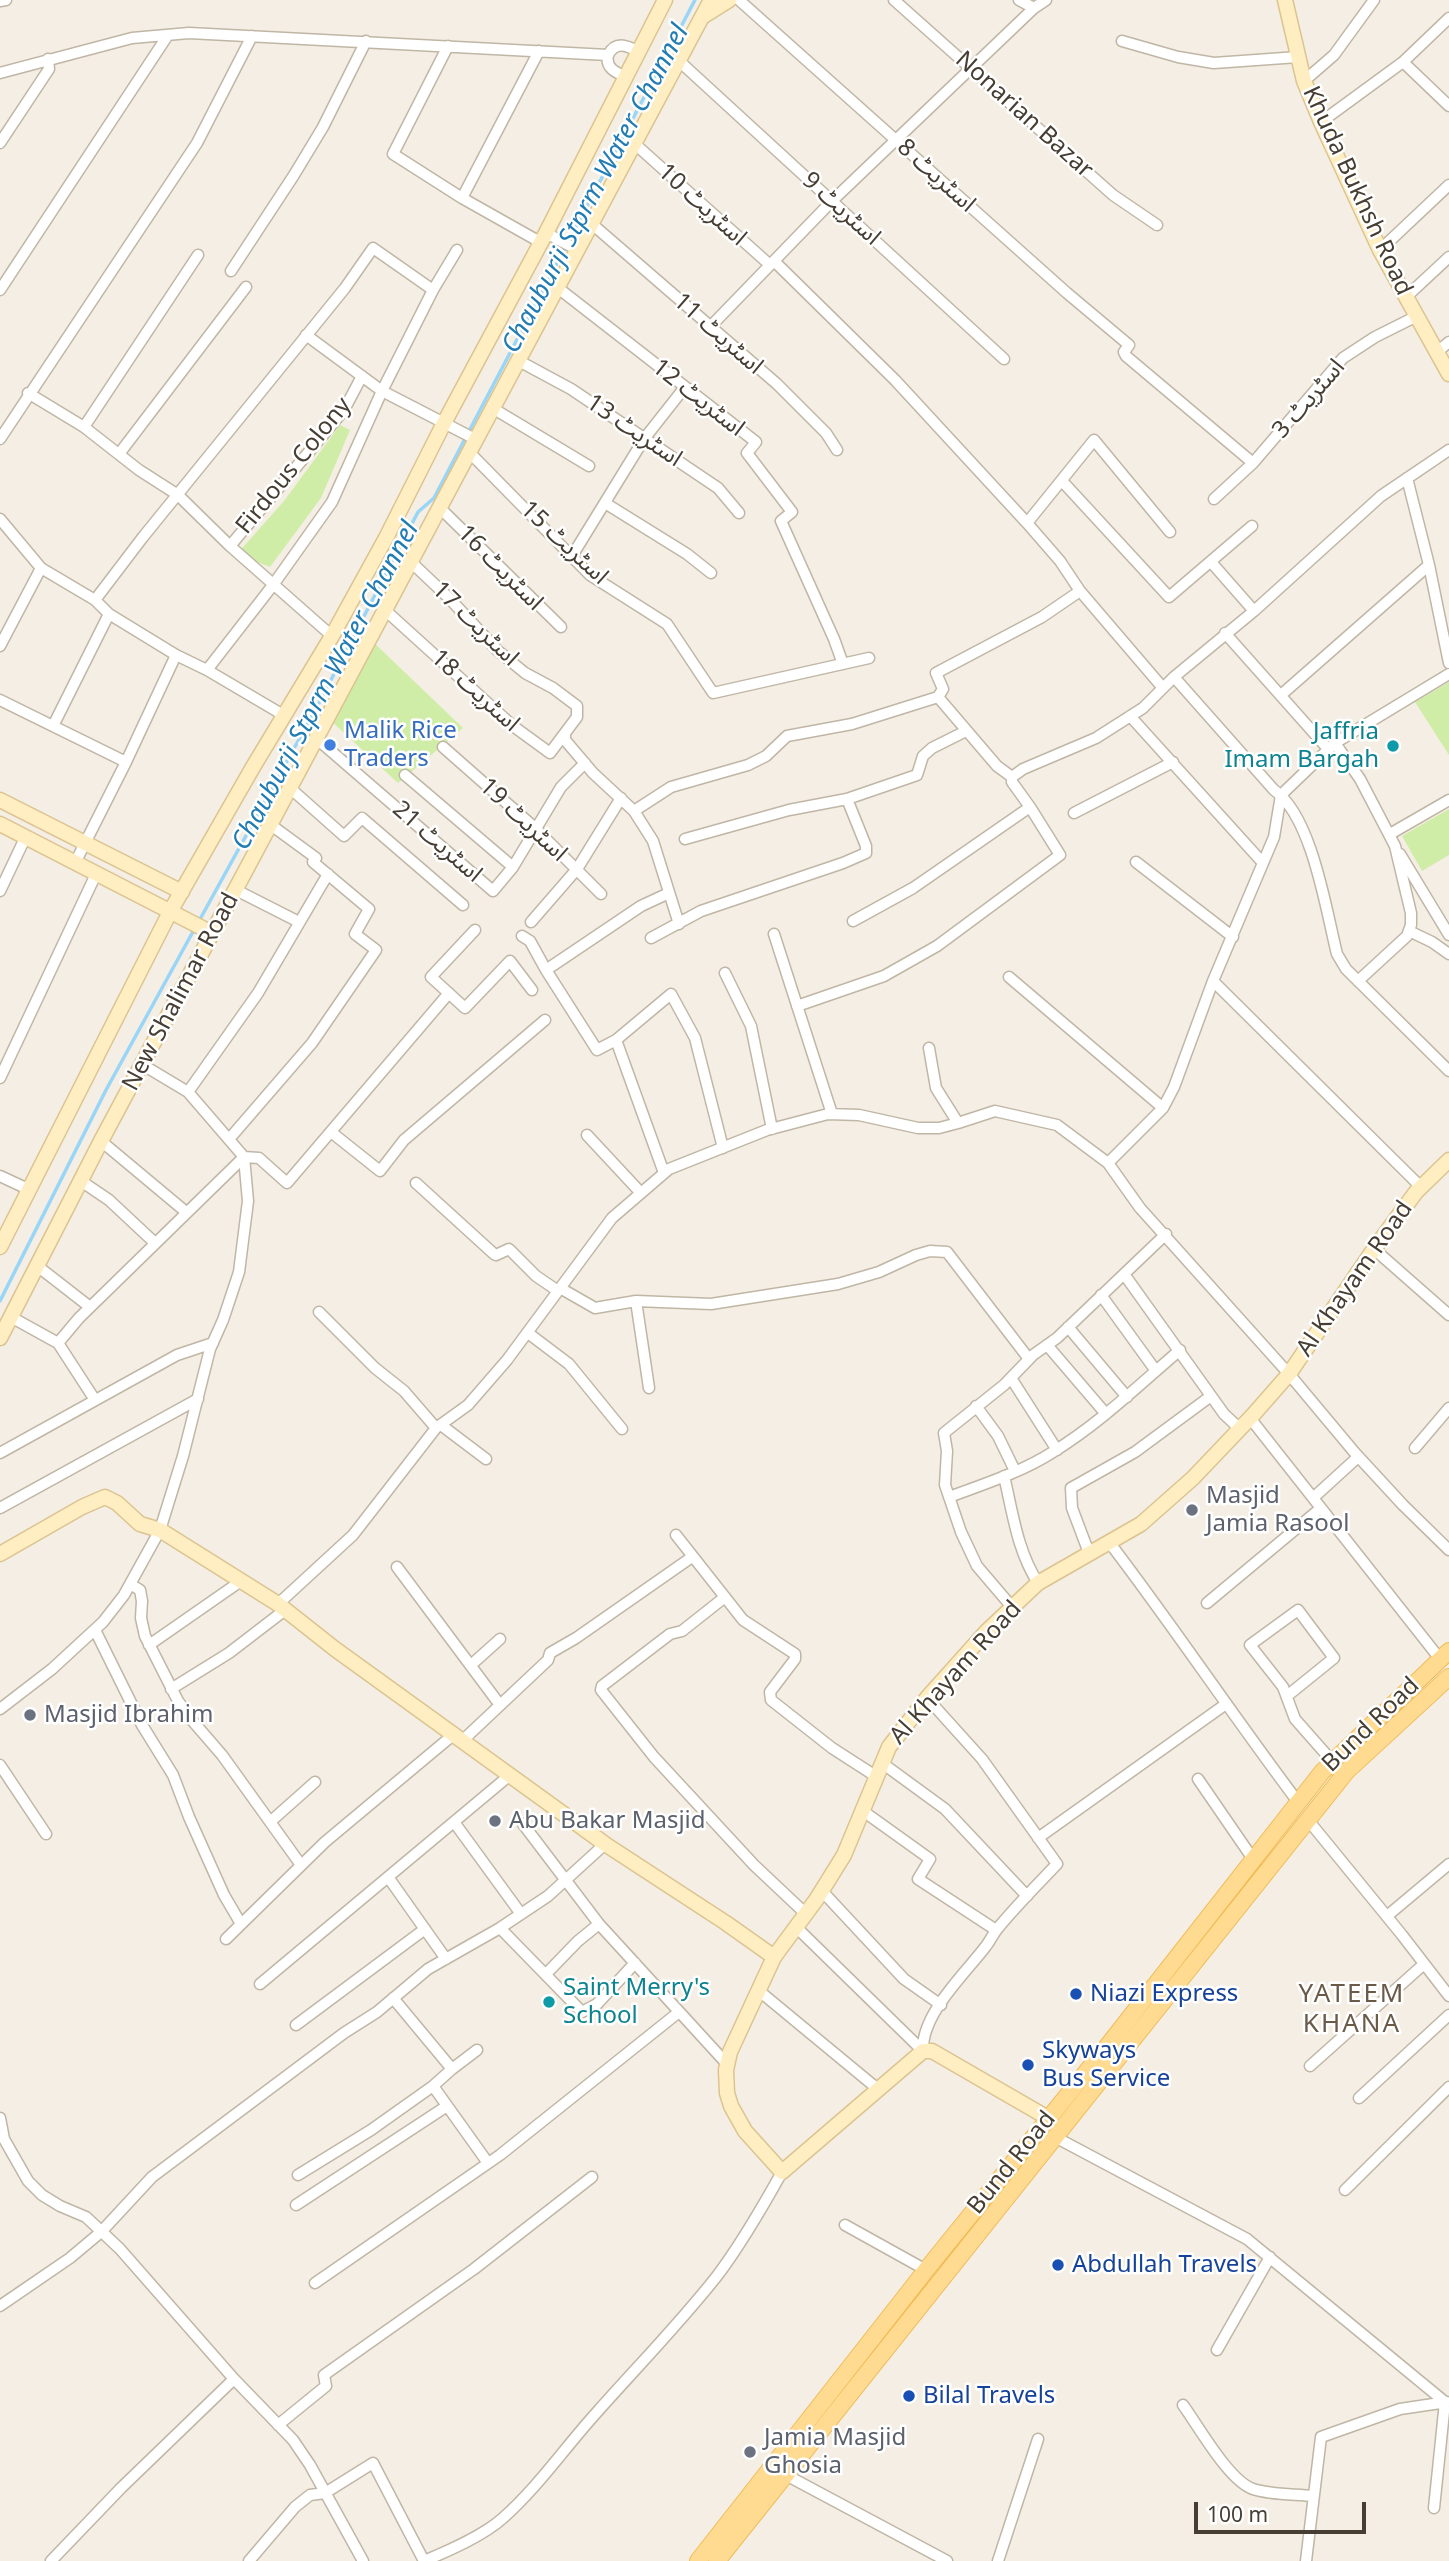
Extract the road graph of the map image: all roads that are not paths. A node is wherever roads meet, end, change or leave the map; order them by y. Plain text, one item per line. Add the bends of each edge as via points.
1 (6, 0) edge
2 (666, 0) edge
3 (711, 0) edge
4 (729, 0) edge
5 (738, 0) edge
6 (894, 0) edge
7 (1019, 0) edge
8 (1046, 0) edge
9 (1285, 0) edge
10 (1374, 0) edge
11 (0, 1) edge
12 (1034, 8) junction
13 (701, 18) junction
14 (1448, 22) edge
15 (168, 34) junction
16 (251, 36) junction
17 (366, 41) junction
18 (1122, 41) dead end
19 (448, 46) junction
20 (539, 51) junction
21 (640, 52) junction
22 (608, 55) junction
23 (1298, 57) junction
24 (48, 59) junction
25 (678, 60) junction
26 (1403, 62) junction
27 (972, 68) junction
28 (0, 73) edge
29 (627, 78) junction
30 (1304, 81) junction
31 (1449, 106) edge
32 (1321, 122) junction
33 (896, 141) junction
34 (0, 143) edge
35 (635, 144) junction
36 (1449, 185) edge
37 (462, 198) junction
38 (832, 201) junction
39 (592, 224) junction
40 (1157, 225) dead end
41 (546, 237) junction
42 (575, 248) junction
43 (457, 250) dead end
44 (1381, 250) junction
45 (198, 255) dead end
46 (1449, 257) edge
47 (772, 263) junction
48 (231, 271) dead end
49 (246, 287) dead end
50 (558, 288) junction
51 (433, 289) junction
52 (0, 290) edge
53 (1406, 297) junction
54 (1417, 316) junction
55 (710, 327) junction
56 (306, 335) junction
57 (1449, 342) edge
58 (1437, 352) junction
59 (1004, 359) dead end
60 (519, 361) junction
61 (1449, 374) edge
62 (362, 376) junction
63 (685, 387) junction
64 (382, 391) junction
65 (28, 393) junction
66 (494, 409) junction
67 (448, 425) junction
68 (84, 427) junction
69 (0, 439) edge
70 (644, 439) junction
71 (472, 443) junction
72 (837, 450) dead end
73 (1449, 450) edge
74 (119, 454) junction
75 (1253, 463) junction
76 (589, 466) dead end
77 (1407, 478) junction
78 (1062, 481) junction
79 (178, 495) junction
80 (1214, 499) dead end
81 (605, 503) junction
82 (440, 508) junction
83 (739, 513) dead end
84 (0, 519) edge
85 (1027, 523) junction
86 (1252, 526) dead end
87 (1170, 532) dead end
88 (230, 546) junction
89 (572, 556) junction
90 (411, 562) junction
91 (1211, 562) junction
92 (1429, 565) junction
93 (41, 568) junction
94 (711, 573) dead end
95 (273, 585) junction
96 (1080, 591) junction
97 (95, 600) junction
98 (385, 610) junction
99 (1254, 611) junction
100 (109, 614) junction
101 (561, 627) dead end
102 (1225, 633) junction
103 (332, 636) junction
104 (0, 646) edge
105 (176, 655) junction
106 (869, 658) dead end
107 (1449, 663) edge
108 (843, 664) junction
109 (207, 670) junction
110 (1449, 674) edge
111 (1174, 677) junction
112 (1163, 688) junction
113 (1281, 695) junction
114 (938, 697) junction
115 (0, 700) edge
116 (285, 716) junction
117 (1130, 716) junction
118 (53, 726) junction
119 (966, 731) junction
120 (565, 736) junction
121 (317, 738) junction
122 (1332, 746) junction
123 (443, 747) dead end
124 (126, 762) junction
125 (584, 762) junction
126 (1173, 762) junction
127 (405, 775) dead end
128 (1012, 777) junction
129 (290, 788) junction
130 (1281, 795) junction
131 (621, 799) junction
132 (847, 799) junction
133 (0, 800) edge
134 (1449, 800) edge
135 (1030, 807) junction
136 (634, 811) junction
137 (1074, 813) dead end
138 (0, 824) edge
139 (271, 825) junction
140 (535, 828) junction
141 (1390, 834) junction
142 (26, 836) junction
143 (685, 839) dead end
144 (86, 841) junction
145 (1395, 846) junction
146 (76, 861) junction
147 (1136, 862) dead end
148 (1263, 863) junction
149 (513, 867) junction
150 (577, 869) junction
151 (97, 872) junction
152 (328, 874) junction
153 (236, 890) junction
154 (0, 891) edge
155 (182, 892) junction
156 (601, 894) dead end
157 (669, 894) junction
158 (463, 905) dead end
159 (177, 913) junction
160 (853, 921) dead end
161 (299, 922) junction
162 (531, 922) dead end
163 (679, 924) junction
164 (475, 930) dead end
165 (209, 931) junction
166 (1409, 931) junction
167 (774, 934) dead end
168 (1449, 935) edge
169 (522, 936) dead end
170 (1233, 937) junction
171 (651, 938) dead end
172 (1449, 954) edge
173 (545, 970) junction
174 (725, 974) dead end
175 (1009, 977) dead end
176 (1213, 981) junction
177 (1358, 981) junction
178 (532, 990) dead end
179 (449, 993) junction
180 (797, 1006) junction
181 (545, 1020) dead end
182 (616, 1040) junction
183 (929, 1048) dead end
184 (143, 1065) junction
185 (1449, 1071) edge
186 (0, 1078) edge
187 (188, 1092) junction
188 (1163, 1108) junction
189 (832, 1114) junction
190 (958, 1124) junction
191 (772, 1129) junction
192 (331, 1132) junction
193 (587, 1135) dead end
194 (230, 1138) junction
195 (102, 1141) junction
196 (723, 1148) junction
197 (244, 1157) junction
198 (1449, 1160) edge
199 (1108, 1163) junction
200 (664, 1173) junction
201 (0, 1175) edge
202 (81, 1181) junction
203 (416, 1184) dead end
204 (1421, 1187) junction
205 (30, 1190) junction
206 (641, 1193) junction
207 (186, 1212) junction
208 (1166, 1234) junction
209 (155, 1243) junction
210 (0, 1247) edge
211 (1374, 1249) junction
212 (36, 1265) junction
213 (1124, 1274) junction
214 (559, 1290) junction
215 (1101, 1295) junction
216 (636, 1301) junction
217 (90, 1307) junction
218 (319, 1312) dead end
219 (1449, 1315) edge
220 (11, 1317) junction
221 (1068, 1327) junction
222 (528, 1333) junction
223 (0, 1338) edge
224 (58, 1343) junction
225 (213, 1343) junction
226 (1047, 1345) junction
227 (1180, 1350) junction
228 (1029, 1359) junction
229 (1156, 1371) junction
230 (1289, 1374) junction
231 (1011, 1378) junction
232 (649, 1388) dead end
233 (1211, 1396) junction
234 (1127, 1397) junction
235 (198, 1399) junction
236 (95, 1400) junction
237 (976, 1406) junction
238 (1449, 1408) edge
239 (1106, 1414) junction
240 (1245, 1424) junction
241 (439, 1427) junction
242 (622, 1429) dead end
243 (1415, 1448) dead end
244 (1057, 1450) junction
245 (0, 1453) edge
246 (1358, 1457) junction
247 (486, 1459) dead end
248 (1015, 1471) junction
249 (1004, 1476) junction
250 (949, 1497) junction
251 (1312, 1498) junction
252 (0, 1508) edge
253 (1321, 1508) junction
254 (160, 1530) junction
255 (676, 1535) dead end
256 (1109, 1542) junction
257 (1449, 1550) edge
258 (0, 1553) edge
259 (1089, 1553) junction
260 (692, 1557) junction
261 (397, 1567) dead end
262 (241, 1581) junction
263 (1038, 1583) junction
264 (130, 1584) junction
265 (725, 1597) junction
266 (1207, 1603) dead end
267 (281, 1607) junction
268 (1012, 1607) junction
269 (95, 1630) junction
270 (500, 1639) dead end
271 (149, 1645) junction
272 (1445, 1655) edge
273 (471, 1665) junction
274 (1449, 1677) edge
275 (171, 1689) junction
276 (1287, 1696) junction
277 (927, 1698) junction
278 (1226, 1704) junction
279 (500, 1705) junction
280 (0, 1709) edge
281 (457, 1738) junction
282 (1332, 1761) junction
283 (0, 1765) edge
284 (880, 1770) junction
285 (510, 1776) junction
286 (1198, 1779) dead end
287 (315, 1782) dead end
288 (1298, 1802) junction
289 (863, 1811) junction
290 (1308, 1820) junction
291 (270, 1822) junction
292 (454, 1822) junction
293 (523, 1824) dead end
294 (46, 1834) dead end
295 (1038, 1838) junction
296 (605, 1844) junction
297 (1252, 1859) junction
298 (1449, 1864) edge
299 (301, 1865) junction
300 (388, 1877) junction
301 (566, 1880) junction
302 (822, 1891) junction
303 (1027, 1896) junction
304 (521, 1914) junction
305 (806, 1914) junction
306 (1387, 1916) junction
307 (241, 1924) junction
308 (599, 1924) junction
309 (796, 1927) junction
310 (500, 1928) junction
311 (425, 1929) junction
312 (996, 1930) junction
313 (226, 1939) dead end
314 (774, 1957) junction
315 (446, 1959) junction
316 (635, 1963) junction
317 (1424, 1964) junction
318 (546, 1973) junction
319 (260, 1984) dead end
320 (758, 1990) junction
321 (1449, 1996) edge
322 (393, 1998) junction
323 (941, 2004) junction
324 (680, 2012) junction
325 (1449, 2015) edge
326 (296, 2025) dead end
327 (477, 2050) dead end
328 (923, 2051) junction
329 (727, 2064) junction
330 (1310, 2066) dead end
331 (452, 2070) junction
332 (433, 2086) junction
333 (1449, 2087) edge
334 (878, 2090) junction
335 (1359, 2098) dead end
336 (447, 2106) junction
337 (1048, 2118) junction
338 (0, 2119) edge
339 (1055, 2137) junction
340 (488, 2163) junction
341 (782, 2172) junction
342 (298, 2175) dead end
343 (592, 2177) dead end
344 (1345, 2190) dead end
345 (296, 2205) dead end
346 (845, 2225) dead end
347 (101, 2232) junction
348 (1270, 2257) junction
349 (926, 2270) junction
350 (315, 2283) dead end
351 (0, 2305) edge
352 (1217, 2350) dead end
353 (234, 2379) junction
354 (1447, 2402) edge
355 (1183, 2405) dead end
356 (278, 2425) junction
357 (1038, 2439) dead end
358 (786, 2475) junction
359 (325, 2493) junction
360 (1313, 2496) junction
361 (1434, 2508) dead end
362 (51, 2561) edge
363 (249, 2561) edge
364 (363, 2561) edge
365 (424, 2561) edge
366 (698, 2561) edge
367 (717, 2561) edge
368 (947, 2561) edge
369 (998, 2561) edge
370 (1306, 2561) edge

1 - 11 street
2 - 21 street
3 - 13 street, New Shalimar Road
4 - 13 street, New Shalimar Road
5 - 33 street, اسٹریٹ 8
6 - 27 street, Nonarian Bazar
7 - 12 street
8 - 12 street
9 - 23 street, Khuda Bukhsh Road
10 - 30 street via 1334,55
12 - 27 street
13 - 25 street, New Shalimar Road
14 - 26 street
15 - 16 street
15 - 24 street
15 - 52 street
16 - 17 street
16 - 65 street via 197,143
17 - 19 street
17 - 48 street via 323,127
18 - 23 street via 1214,63
19 - 20 street
19 - 37 street via 393,154
20 - 22 street
20 - 37 street
21 - 22 street via 621,44
21 - 29 street
22 - 29 street via 611,69
23 - 30 street, Khuda Bukhsh Road
24 - 28 street
24 - 34 street via 49,69
25 - 35 street, New Shalimar Road
25 - 38 street, اسٹریٹ 9
26 - 31 street
26 - 32 street
27 - 33 street
27 - 40 street, Nonarian Bazar via 1113,195
29 - 41 street
30 - 32 street, Khuda Bukhsh Road
32 - 44 street, Khuda Bukhsh Road
33 - 38 street
33 - 75 street, اسٹریٹ 8 via 1129,345 1126,356
35 - 39 street, New Shalimar Road
35 - 47 street, اسٹریٹ 10
36 - 44 street
37 - 41 street
38 - 47 street
38 - 59 street, اسٹریٹ 9
39 - 42 street, New Shalimar Road
39 - 55 street, اسٹریٹ 11
41 - 42 street
41 - 67 street
42 - 50 street, New Shalimar Road
43 - 51 street
44 - 53 street, Khuda Bukhsh Road
45 - 68 street
46 - 53 street
47 - 55 street
47 - 85 street, اسٹریٹ 10 via 895,380
49 - 74 street
50 - 60 street, New Shalimar Road
50 - 63 street, اسٹریٹ 12
51 - 56 street via 373,248
51 - 64 street
53 - 54 street, Khuda Bukhsh Road
54 - 58 street, Khuda Bukhsh Road
54 - 75 street, اسٹریٹ 3 via 1343,358
55 - 72 street, اسٹریٹ 11 via 777,384
56 - 62 street, Firdous Colony
56 - 79 street
57 - 58 street
58 - 61 street, Khuda Bukhsh Road
60 - 66 street, New Shalimar Road
60 - 70 street, اسٹریٹ 13 via 571,389
62 - 64 street, Firdous Colony
62 - 88 street, Firdous Colony via 344,410
63 - 70 street
63 - 108 street, اسٹریٹ 12 via 756,442 747,453 792,512 781,521
64 - 67 street, Firdous Colony
64 - 95 street via 332,502
65 - 68 street
65 - 69 street
66 - 71 street, New Shalimar Road
66 - 76 street
67 - 71 street, Firdous Colony
67 - 103 street
68 - 74 street
70 - 81 street
70 - 83 street, اسٹریٹ 13 via 718,488
71 - 82 street, New Shalimar Road
71 - 89 street, اسٹریٹ 15
73 - 77 street
74 - 79 street
75 - 80 street, اسٹریٹ 3
77 - 92 street
77 - 99 street
78 - 85 street
78 - 87 street via 1094,440
78 - 91 street via 1169,597
79 - 88 street
79 - 97 street
81 - 89 street
81 - 94 street
82 - 90 street, New Shalimar Road
82 - 101 street, اسٹریٹ 16
84 - 93 street
85 - 96 street, اسٹریٹ 10
86 - 91 street
88 - 95 street, Firdous Colony
89 - 108 street, اسٹریٹ 15 via 590,575 667,624 713,693
90 - 98 street, New Shalimar Road
90 - 120 street, اسٹریٹ 17 via 497,650 577,706 577,717
91 - 99 street
92 - 107 street
92 - 113 street
93 - 97 street
93 - 104 street
95 - 103 street, Firdous Colony
95 - 109 street
96 - 112 street, اسٹریٹ 10
96 - 114 street via 1042,617 936,673 943,689
97 - 100 street
98 - 120 street, اسٹریٹ 18 via 550,754
98 - 121 street, New Shalimar Road
99 - 102 street
100 - 105 street
100 - 118 street
102 - 111 street
102 - 113 street
103 - 116 street
105 - 109 street
105 - 124 street
106 - 108 street
109 - 116 street
110 - 122 street
111 - 112 street
111 - 130 street
112 - 117 street
113 - 122 street
114 - 119 street
114 - 136 street via 852,724 787,736 748,765 671,787
115 - 118 street
116 - 155 street
117 - 126 street
117 - 128 street via 1096,738
118 - 124 street
119 - 128 street
119 - 132 street via 923,755 917,775
120 - 125 street
121 - 129 street, New Shalimar Road
121 - 149 street, اسٹریٹ 21 via 493,891
122 - 130 street
122 - 141 street via 1360,779
123 - 140 street, اسٹریٹ 19
124 - 144 street
125 - 131 street
125 - 140 street via 561,787
126 - 137 street
126 - 148 street
127 - 149 street
128 - 135 street
129 - 139 street, New Shalimar Road
129 - 158 street via 344,836 362,818
130 - 148 street
130 - 177 street via 1305,830 1337,954
131 - 136 street
131 - 150 street
132 - 143 street
132 - 163 street via 866,853 701,911
133 - 144 street
134 - 141 street
135 - 160 street via 913,888
135 - 180 street via 1060,855 937,946 884,976
136 - 157 street via 653,841
138 - 142 street
139 - 152 street via 316,858 313,862
139 - 153 street, New Shalimar Road
140 - 149 street
140 - 150 street, اسٹریٹ 19
141 - 145 street
142 - 146 street
142 - 154 street
144 - 146 street
144 - 155 street
145 - 166 street via 1410,905
145 - 168 street
146 - 151 street
147 - 170 street
148 - 170 street
150 - 156 street, اسٹریٹ 19
150 - 162 street
151 - 159 street
151 - 186 street
152 - 161 street
152 - 194 street via 369,909 355,934 376,950 312,1043
153 - 161 street
153 - 165 street, New Shalimar Road
155 - 159 street
157 - 163 street
157 - 173 street via 641,906
159 - 165 street
159 - 205 street
161 - 187 street via 258,993
163 - 171 street
164 - 179 street via 431,976
165 - 184 street, New Shalimar Road
166 - 172 street
166 - 177 street
167 - 180 street
169 - 173 street via 530,941
170 - 176 street
173 - 182 street via 597,1050
174 - 191 street via 751,1026
175 - 188 street
176 - 188 street
176 - 204 street
177 - 185 street
178 - 179 street via 510,961 465,1008
179 - 192 street
180 - 189 street
181 - 192 street via 404,1140 380,1171
182 - 196 street via 671,994 695,1038
182 - 200 street
183 - 190 street via 936,1088
184 - 187 street
184 - 195 street, New Shalimar Road
187 - 194 street
188 - 199 street
189 - 190 street via 918,1128
189 - 191 street
190 - 199 street via 995,1111 1057,1125
191 - 196 street
192 - 197 street via 287,1183 260,1158
193 - 206 street
194 - 197 street
195 - 202 street, New Shalimar Road
195 - 207 street
196 - 200 street
197 - 207 street
197 - 225 street via 248,1201 239,1272
198 - 204 street, Al Khayam Road
199 - 208 street via 1140,1208
200 - 206 street
201 - 205 street
202 - 209 street
202 - 212 street, New Shalimar Road
203 - 214 street via 494,1254 509,1249 536,1276
204 - 211 street, Al Khayam Road
205 - 210 street
206 - 214 street via 612,1218
207 - 209 street
208 - 213 street
208 - 230 street
209 - 217 street
211 - 219 street
211 - 230 street, Al Khayam Road
212 - 217 street
212 - 220 street, New Shalimar Road
213 - 215 street
213 - 227 street
214 - 216 street via 595,1308
214 - 222 street
215 - 221 street
215 - 229 street
216 - 228 street via 711,1304 783,1294 838,1284 930,1251 947,1252
216 - 232 street
217 - 224 street
218 - 241 street
220 - 223 street, New Shalimar Road
220 - 224 street
221 - 226 street
221 - 234 street
222 - 241 street via 468,1405
222 - 242 street via 569,1364
224 - 236 street
225 - 235 street
225 - 236 street via 177,1355
226 - 228 street
226 - 239 street
227 - 229 street
227 - 233 street
228 - 231 street
229 - 234 street
230 - 240 street, Al Khayam Road
230 - 246 street
231 - 237 street
231 - 244 street
233 - 240 street via 1224,1414
233 - 259 street via 1135,1452 1071,1488 1072,1508
234 - 239 street
235 - 252 street
235 - 254 street
236 - 245 street
237 - 248 street
237 - 250 street via 944,1433
238 - 243 street
239 - 244 street
240 - 251 street
240 - 256 street, Al Khayam Road via 1141,1524
241 - 247 street
241 - 267 street via 353,1535
244 - 248 street
246 - 251 street
246 - 257 street
248 - 249 street
249 - 250 street
249 - 263 street via 1015,1531
250 - 268 street via 977,1566
251 - 253 street
253 - 266 street
253 - 272 street
254 - 258 street via 140,1524 105,1497
254 - 262 street
254 - 264 street
255 - 260 street
256 - 259 street, Al Khayam Road
256 - 278 street
259 - 263 street, Al Khayam Road
260 - 265 street
260 - 279 street via 551,1653
261 - 273 street
262 - 267 street
262 - 271 street
263 - 268 street, Al Khayam Road
264 - 269 street
264 - 271 street via 140,1590 141,1618
265 - 284 street via 743,1620 794,1654 795,1659 770,1692 771,1700 832,1748
265 - 305 street via 601,1690 654,1757 754,1866
267 - 275 street via 229,1653
267 - 281 street
268 - 277 street, Al Khayam Road
269 - 280 street
269 - 307 street via 142,1726 173,1775 188,1817
270 - 273 street
271 - 275 street
272 - 282 main road, Bund Road
273 - 279 street
274 - 290 main road, Bund Road via 1347,1771
275 - 291 street
276 - 276 street via 1334,1658 1298,1610 1251,1644
276 - 282 street via 1295,1719
277 - 284 street, Al Khayam Road via 889,1747
277 - 295 street via 982,1759
278 - 288 street
278 - 295 street
279 - 281 street
281 - 285 street
281 - 299 street
282 - 288 main road, Bund Road
283 - 294 street
284 - 289 street, Al Khayam Road
284 - 303 street via 945,1810
285 - 292 street
285 - 296 street
286 - 297 street
287 - 291 street
288 - 297 main road, Bund Road
289 - 302 street, Al Khayam Road
289 - 312 street via 930,1859 918,1879
290 - 306 street
290 - 339 main road, Bund Road
291 - 299 street
292 - 300 street
292 - 304 street
293 - 301 street
295 - 303 street via 1057,1864
296 - 301 street
296 - 314 street
297 - 337 main road, Bund Road
298 - 306 street
299 - 307 street
300 - 311 street
300 - 319 street
301 - 304 street
301 - 308 street
302 - 305 street, Al Khayam Road
302 - 323 street via 904,1979
303 - 312 street
304 - 310 street
305 - 309 street, Al Khayam Road
306 - 317 street
307 - 313 street
308 - 316 street
308 - 318 street
309 - 314 street, Al Khayam Road
309 - 328 street
310 - 315 street
310 - 318 street
311 - 315 street
311 - 326 street
312 - 323 street
314 - 320 street, Al Khayam Road
315 - 322 street
316 - 318 street via 597,2004 582,2012
316 - 324 street
317 - 321 street
317 - 330 street
320 - 329 street, Al Khayam Road
320 - 334 street
322 - 331 street
322 - 347 street via 152,2177
323 - 328 street via 922,2039
324 - 329 street
324 - 340 street
325 - 335 street
327 - 331 street
328 - 334 street
328 - 337 street via 932,2051
329 - 341 street via 731,2106 745,2132
331 - 332 street
332 - 336 street
332 - 342 street
333 - 344 street
334 - 341 street
336 - 340 street
336 - 345 street
337 - 349 main road, Bund Road
338 - 347 street via 4,2138 28,2181 60,2206 86,2217
339 - 348 street via 1247,2239
339 - 358 main road, Bund Road
340 - 350 street
341 - 365 street via 718,2275 540,2481 501,2520
343 - 356 street via 474,2269 324,2375 326,2386
346 - 349 street
347 - 351 street
347 - 353 street
348 - 352 street
348 - 354 street
349 - 366 main road, Bund Road
353 - 356 street
353 - 362 street
354 - 360 street via 1400,2409 1321,2437
354 - 361 street
355 - 360 street via 1243,2484 1254,2490
356 - 359 street via 310,2465
357 - 369 street
358 - 367 main road, Bund Road
358 - 368 street
359 - 363 street via 310,2495 295,2507
359 - 364 street
359 - 365 street via 373,2463
360 - 370 street

